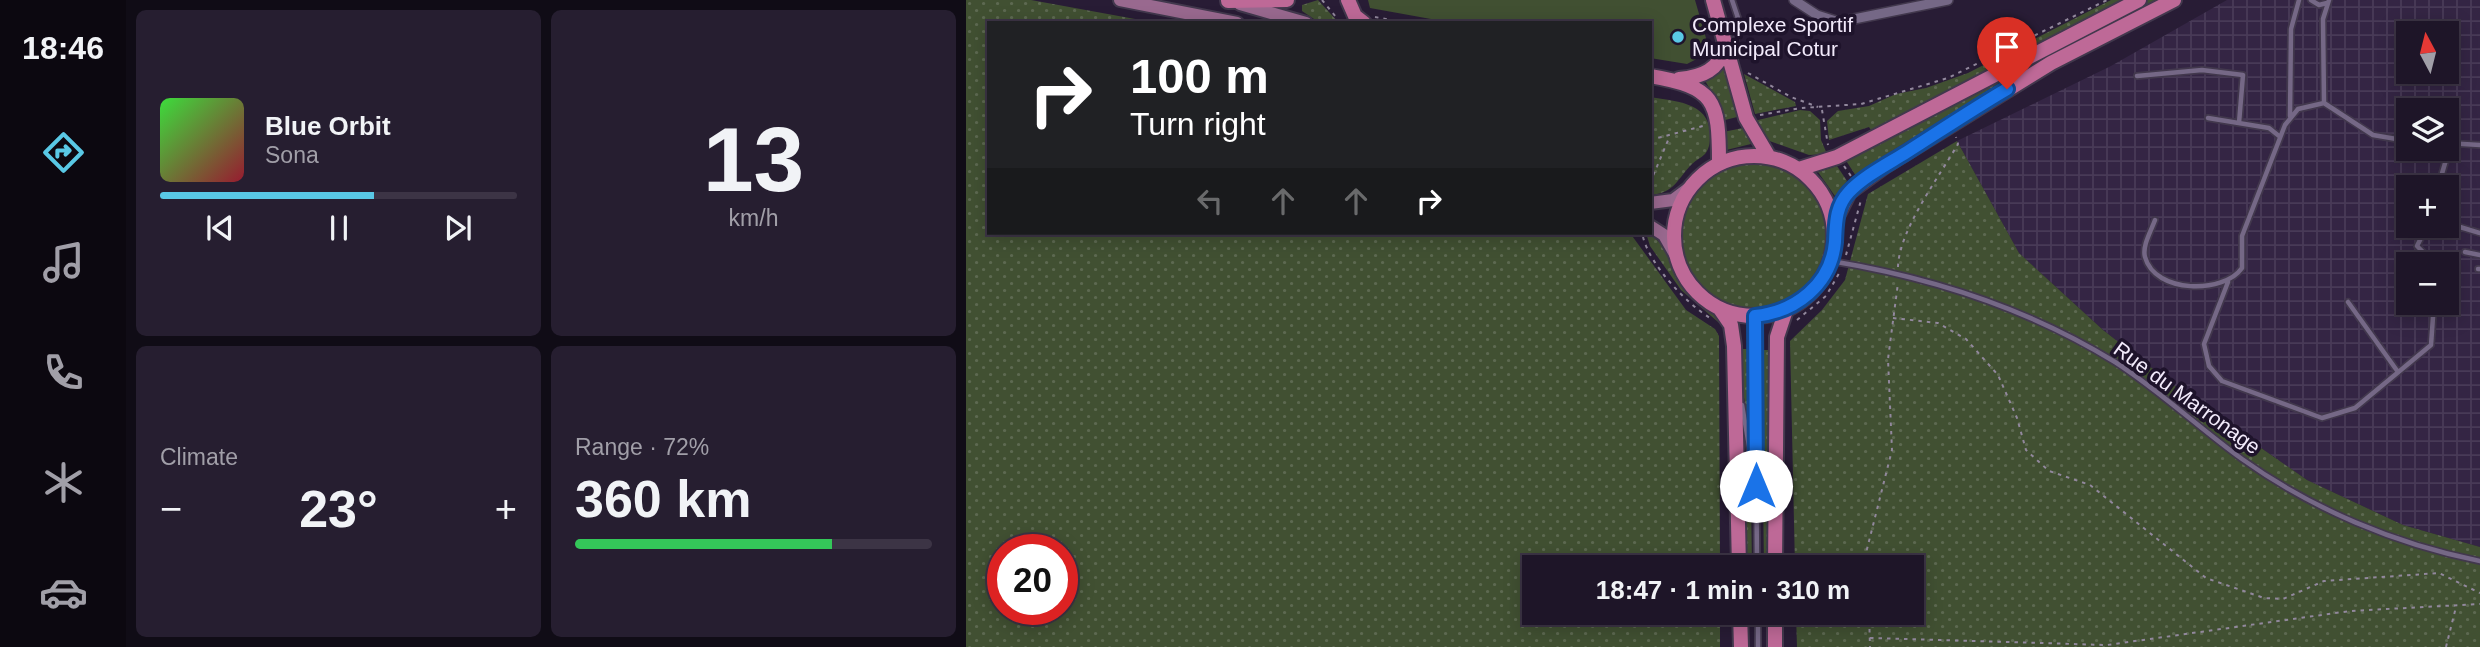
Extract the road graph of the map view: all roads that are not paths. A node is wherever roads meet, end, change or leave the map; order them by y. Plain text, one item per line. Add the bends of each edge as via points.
1 (1120, 0) edge
2 (1222, 0) edge
3 (1287, 0) edge
4 (1348, 0) edge
5 (1713, 0) edge
6 (1732, 0) edge
7 (1794, 0) edge
8 (1907, 0) edge
9 (1948, 0) edge
10 (2138, 0) edge
11 (2174, 0) edge
12 (2299, 0) edge
13 (2311, 0) edge
14 (1228, 1) edge
15 (2328, 1) edge
16 (1909, 10) junction
17 (1366, 19) edge
18 (1227, 21) edge
19 (1299, 21) edge
20 (1732, 58) junction
21 (1652, 76) edge
22 (2137, 76) dead end
23 (1670, 80) junction
24 (2324, 103) junction
25 (2290, 116) junction
26 (2208, 118) dead end
27 (2239, 123) junction
28 (2279, 136) junction
29 (2396, 139) edge
30 (2459, 144) edge
31 (2480, 145) edge
32 (1769, 157) junction
33 (1719, 163) junction
34 (1799, 169) junction
35 (1689, 188) junction
36 (1652, 203) edge
37 (2155, 220) dead end
38 (1834, 223) junction
39 (1652, 227) edge
40 (2460, 227) dead end
41 (2480, 233) edge
42 (2465, 252) dead end
43 (2480, 255) edge
44 (1676, 256) junction
45 (1830, 261) junction
46 (2229, 281) junction
47 (2348, 302) dead end
48 (1786, 310) junction
49 (1715, 313) junction
50 (2433, 315) edge
51 (1755, 316) junction
52 (1734, 346) junction
53 (2398, 372) junction
54 (1756, 486) junction
55 (1739, 555) edge
56 (1757, 555) edge
57 (1776, 555) edge
58 (2480, 561) edge
59 (1740, 625) edge
60 (1758, 625) edge
61 (1775, 625) edge
62 (1741, 647) edge
63 (1758, 647) edge
64 (1775, 647) edge

1 - 18 main road
2 - 14 main road
3 - 14 main road
4 - 17 main road via 1355,16
5 - 20 main road
6 - 20 lane via 1738,18
7 - 16 street via 1839,22
8 - 16 lane
9 - 16 street
10 - 34 main road via 1838,157
11 - 38 main road via 1984,102 1857,186 1841,205
12 - 25 lane via 2291,29
13 - 15 lane via 2319,5
14 - 19 main road
15 - 24 lane via 2323,19
20 - 23 main road via 1697,78
20 - 32 main road via 1746,118
21 - 23 main road
22 - 27 lane via 2202,70 2243,75
23 - 33 main road via 1701,90 1713,119
24 - 25 lane via 2298,109
24 - 29 lane via 2373,135
25 - 28 lane
26 - 27 lane
27 - 28 lane via 2269,128
28 - 46 lane via 2242,236 2242,268
30 - 31 lane
32 - 33 main road via 1752,155
32 - 34 main road
33 - 35 main road
34 - 38 main road via 1826,198
35 - 36 main road via 1673,200
35 - 44 main road via 1676,221
37 - 46 lane via 2145,249 2153,270 2171,284
38 - 45 main road
39 - 44 main road via 1664,235
40 - 41 lane
42 - 43 lane
44 - 49 main road
45 - 48 main road via 1813,290
45 - 58 lane, Rue du Marronage via 1947,286 2055,330 2115,363 2243,460 2317,504 2392,538
46 - 53 lane via 2204,344 2209,366 2222,381 2322,418 2355,408
47 - 53 lane
48 - 51 main road
48 - 57 main road via 1776,345
49 - 51 main road
49 - 52 main road via 1731,326
50 - 53 lane via 2431,345
51 - 54 lane
52 - 54 lane
52 - 55 main road
54 - 56 lane
59 - 62 main road
60 - 63 lane
61 - 64 main road

